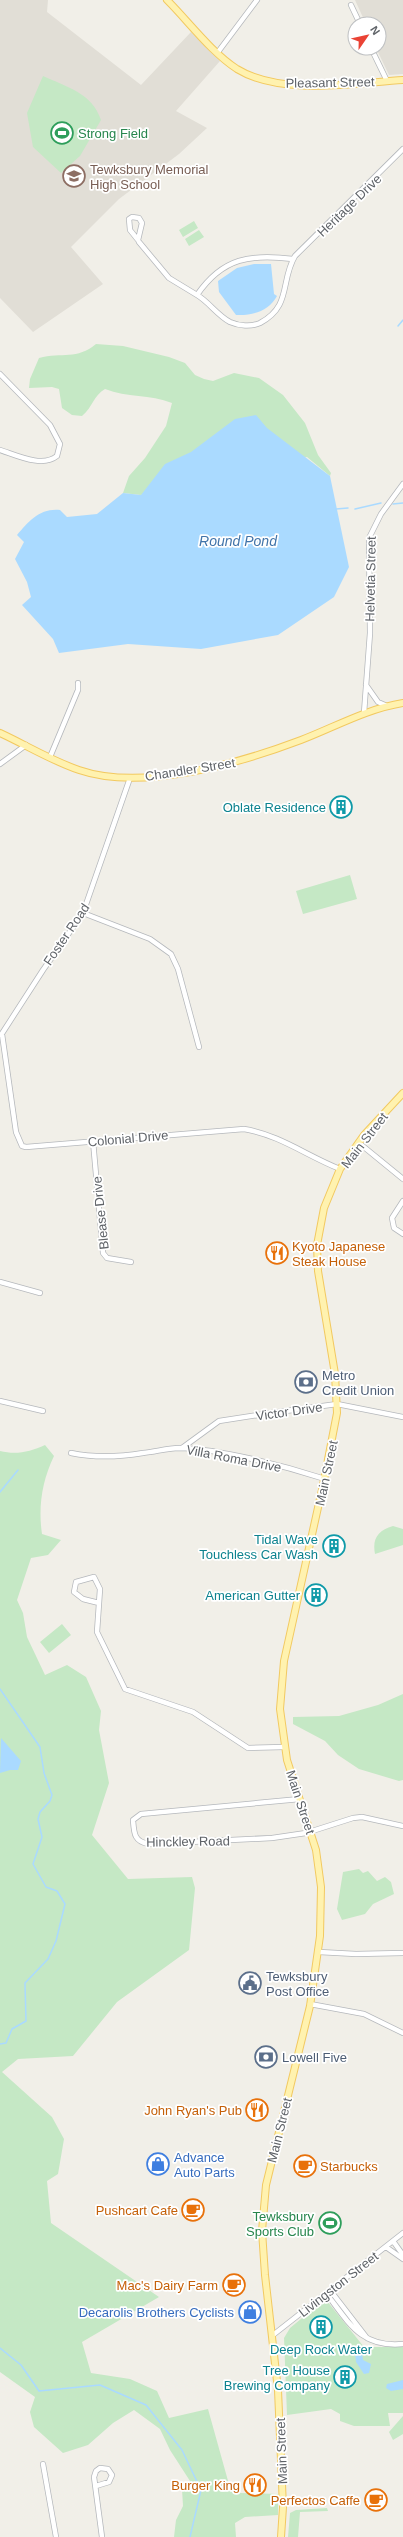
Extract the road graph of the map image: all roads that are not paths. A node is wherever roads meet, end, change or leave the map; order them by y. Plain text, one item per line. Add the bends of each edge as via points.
1 (167, 0) edge
2 (257, 0) edge
3 (350, 5) dead end
4 (356, 16) edge
5 (218, 52) junction
6 (375, 56) edge
7 (403, 80) edge
8 (386, 81) junction
9 (403, 149) edge
10 (130, 218) joint
11 (139, 242) dead end
12 (293, 259) junction
13 (197, 295) junction
14 (0, 374) edge
15 (0, 450) edge
16 (403, 484) edge
17 (78, 683) dead end
18 (366, 685) junction
19 (403, 703) edge
20 (387, 706) junction
21 (364, 713) junction
22 (0, 733) edge
23 (26, 745) junction
24 (50, 757) junction
25 (0, 764) edge
26 (130, 778) junction
27 (83, 913) junction
28 (1, 1035) edge
29 (198, 1047) dead end
30 (403, 1093) edge
31 (93, 1141) junction
32 (358, 1143) junction
33 (340, 1169) junction
34 (403, 1179) edge
35 (403, 1201) edge
36 (403, 1234) edge
37 (131, 1262) dead end
38 (0, 1282) edge
39 (40, 1293) dead end
40 (0, 1401) edge
41 (337, 1404) junction
42 (43, 1411) dead end
43 (403, 1417) edge
44 (182, 1448) junction
45 (70, 1453) dead end
46 (325, 1479) junction
47 (99, 1603) junction
48 (284, 1747) junction
49 (300, 1799) junction
50 (403, 1826) edge
51 (310, 1831) junction
52 (319, 1952) junction
53 (403, 1953) edge
54 (310, 2004) junction
55 (403, 2033) edge
56 (403, 2233) edge
57 (393, 2241) junction
58 (386, 2247) junction
59 (403, 2255) edge
60 (403, 2259) edge
61 (330, 2290) junction
62 (326, 2293) junction
63 (272, 2335) junction
64 (368, 2339) junction
65 (403, 2344) edge
66 (43, 2464) dead end
67 (96, 2486) junction
68 (56, 2537) edge
69 (102, 2537) edge
70 (281, 2537) edge

1 - 5 main road, Pleasant Street
2 - 5 street
3 - 4 street
5 - 8 main road, Pleasant Street via 246,74 282,83 320,85
6 - 8 street
7 - 8 main road, Pleasant Street
9 - 12 street, Heritage Drive
10 - 10 street via 139,218 142,223 138,240 130,230
11 - 13 street via 169,278
12 - 13 street via 261,256 235,262 212,276
12 - 13 street via 282,303 267,319 256,324 245,326 230,322
14 - 15 street via 50,426 60,444 56,456 48,460 33,460
16 - 18 street, Helvetia Street via 381,514 369,538 370,617
17 - 24 street via 78,690
18 - 20 street via 378,702
18 - 21 street, Helvetia Street
19 - 20 main road, Chandler Street
20 - 21 main road, Chandler Street
21 - 26 main road, Chandler Street via 241,761 212,768
22 - 23 main road, Chandler Street
23 - 24 main road, Chandler Street
23 - 25 street
24 - 26 main road, Chandler Street via 88,773
26 - 27 street, Foster Road
27 - 28 street, Foster Road via 42,970
27 - 29 street via 150,939 171,954 178,969
28 - 31 street, Colonial Drive via 19,1143 26,1147
30 - 32 main road, Main Street
31 - 33 street, Colonial Drive via 244,1129 274,1136 305,1154
31 - 37 street, Blease Drive via 102,1253 108,1258
32 - 33 main road, Main Street
32 - 34 street
33 - 41 main road, Main Street via 324,1208 317,1259 335,1374
35 - 36 street via 392,1218 394,1228
38 - 39 street
40 - 42 street
41 - 43 street, Victor Drive
41 - 44 street, Victor Drive via 219,1422
41 - 46 main road, Main Street
44 - 45 street, Villa Roma Drive via 120,1456
44 - 46 street, Villa Roma Drive via 226,1455
46 - 48 main road, Main Street via 282,1674 280,1709
47 - 47 street via 100,1589 94,1577 76,1582 74,1592 83,1599
47 - 48 street via 97,1632 125,1689 192,1712 248,1748
48 - 49 main road, Main Street
49 - 51 main road, Main Street
49 - 51 street, Hinckley Road via 141,1814 133,1820 134,1836 143,1843 163,1844 272,1838
50 - 51 street via 362,1817
51 - 52 main road, Main Street via 316,1850 321,1887
52 - 53 street
52 - 54 main road, Main Street
54 - 55 street via 364,2014
54 - 63 main road, Main Street via 272,2156 264,2204 262,2252
56 - 57 street, Livingston Street
57 - 58 street, Livingston Street
57 - 59 street
58 - 60 street
58 - 61 street, Livingston Street
61 - 62 street, Livingston Street
61 - 64 street
62 - 63 street, Livingston Street
62 - 64 street via 359,2335
63 - 70 main road, Main Street via 280,2430 283,2507
64 - 65 street via 381,2344
66 - 68 street
67 - 67 street via 96,2471 102,2467 108,2469 112,2475 110,2482
67 - 69 street

